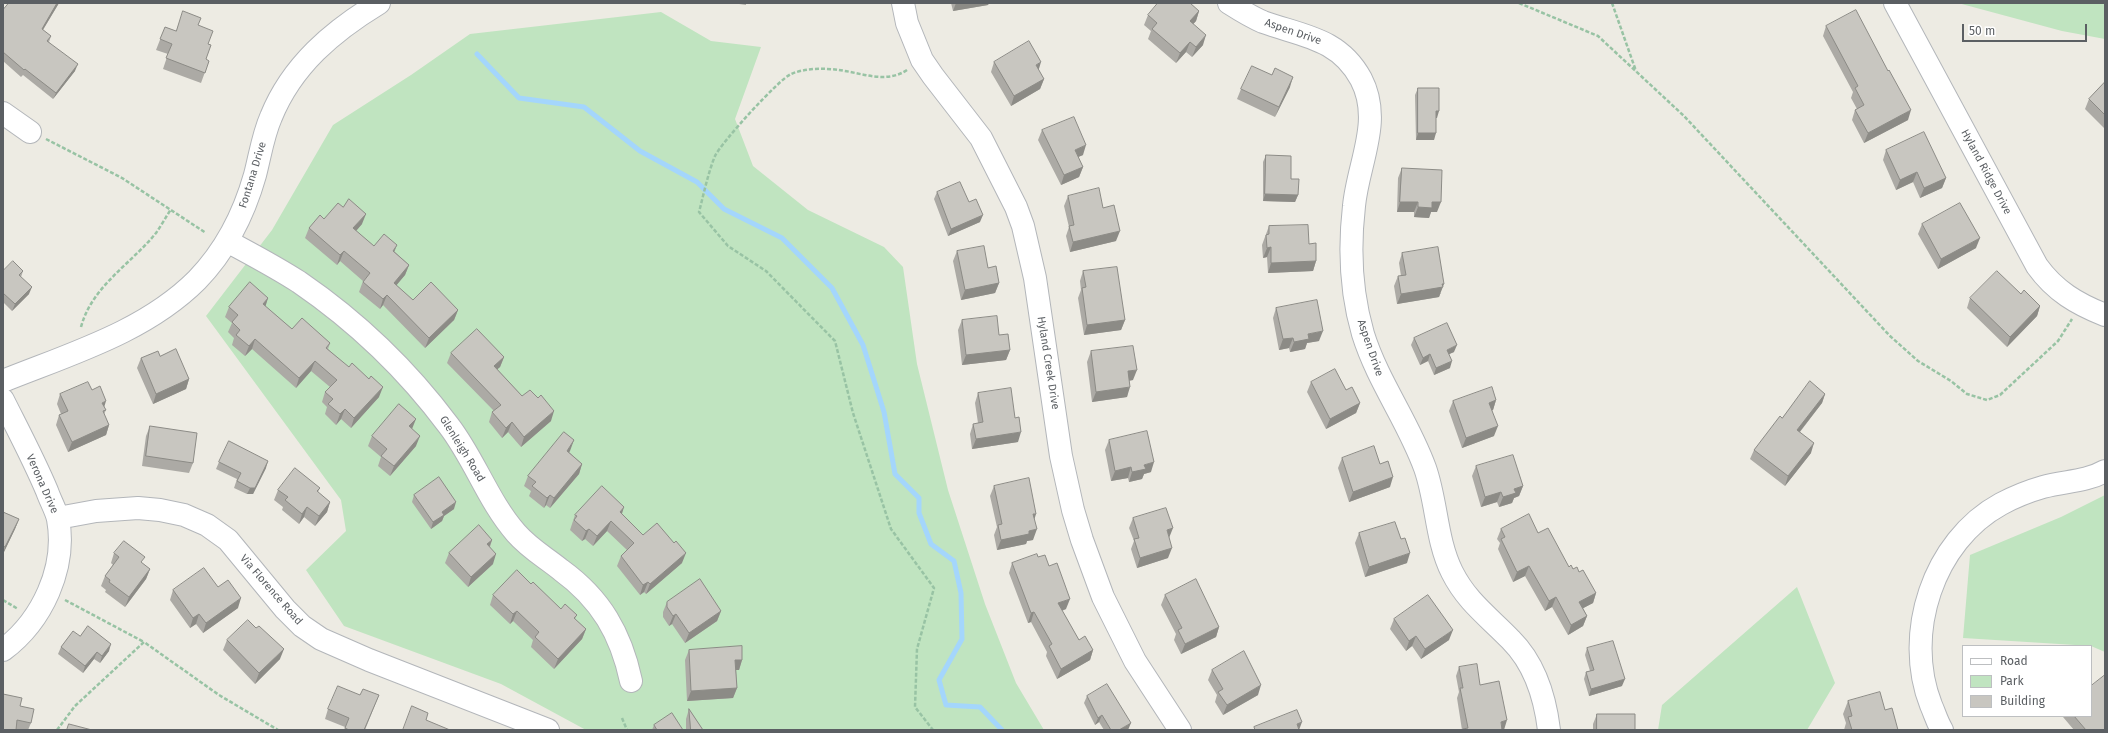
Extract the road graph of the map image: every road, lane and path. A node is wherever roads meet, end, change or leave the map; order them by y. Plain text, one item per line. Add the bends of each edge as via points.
1 (379, 3) edge
2 (903, 3) edge
3 (1229, 3) edge
4 (1519, 3) edge
5 (1612, 3) edge
6 (1895, 3) edge
7 (908, 69) dead end
8 (1636, 71) junction
9 (3, 113) edge
10 (30, 132) joint
11 (171, 209) junction
12 (206, 233) dead end
13 (227, 241) junction
14 (2105, 315) edge
15 (2074, 316) dead end
16 (81, 327) dead end
17 (3, 381) edge
18 (3, 400) edge
19 (2105, 471) edge
20 (58, 518) junction
21 (47, 594) junction
22 (3, 600) edge
23 (24, 613) dead end
24 (144, 642) junction
25 (3, 650) edge
26 (631, 681) dead end
27 (622, 718) dead end
28 (57, 730) edge
29 (278, 730) edge
30 (548, 730) edge
31 (627, 730) edge
32 (933, 730) edge
33 (1180, 730) edge
34 (1549, 730) edge
35 (1942, 730) edge

1 - 13 street, Fontana Drive via 356,17 322,44 281,96 268,124 247,200
2 - 33 street, Hyland Creek Drive via 907,23 922,60 981,138 1016,207 1035,278 1061,456 1082,540 1103,597 1135,661
3 - 34 street, Aspen Drive via 1262,21 1325,42 1339,52 1361,80 1370,111 1370,135 1354,202 1351,255 1356,301 1363,332 1379,377 1414,441 1425,470 1452,572 1473,605 1514,642 1526,659 1543,695
4 - 8 path via 1598,36
5 - 8 path
6 - 14 street, Hyland Ridge Drive via 2037,266 2062,294
7 - 32 path via 898,76 883,77 839,70 810,70 790,74 762,99 715,155 699,212 728,246 766,271 836,341 852,413 891,528 934,588 917,649 915,707
8 - 15 path via 1684,116 1890,336 1918,361 1967,394 1987,400 2000,395 2058,341
9 - 10 street
10 - 11 path via 122,178
11 - 12 path
11 - 16 path via 155,233 106,283
13 - 17 street, Fontana Drive via 197,279 152,316 118,334
13 - 26 street, Glenleigh Road via 300,283 352,324 410,377 450,428 507,522 537,554 590,594 609,619 625,655
18 - 20 street, Verona Drive via 42,478
19 - 35 street via 2087,479 2044,487 2001,504 1982,516 1952,548 1931,587 1924,611 1921,639 1921,670
20 - 21 street, Verona Drive via 58,550 53,580
20 - 30 street, Via Florence Road via 96,511 138,508 160,510 196,520 228,540 285,609 302,626 321,639
21 - 24 path via 68,600
21 - 25 street, Verona Drive via 30,625 15,642
22 - 23 path
24 - 28 path via 75,706
24 - 29 path via 219,695
27 - 31 path

